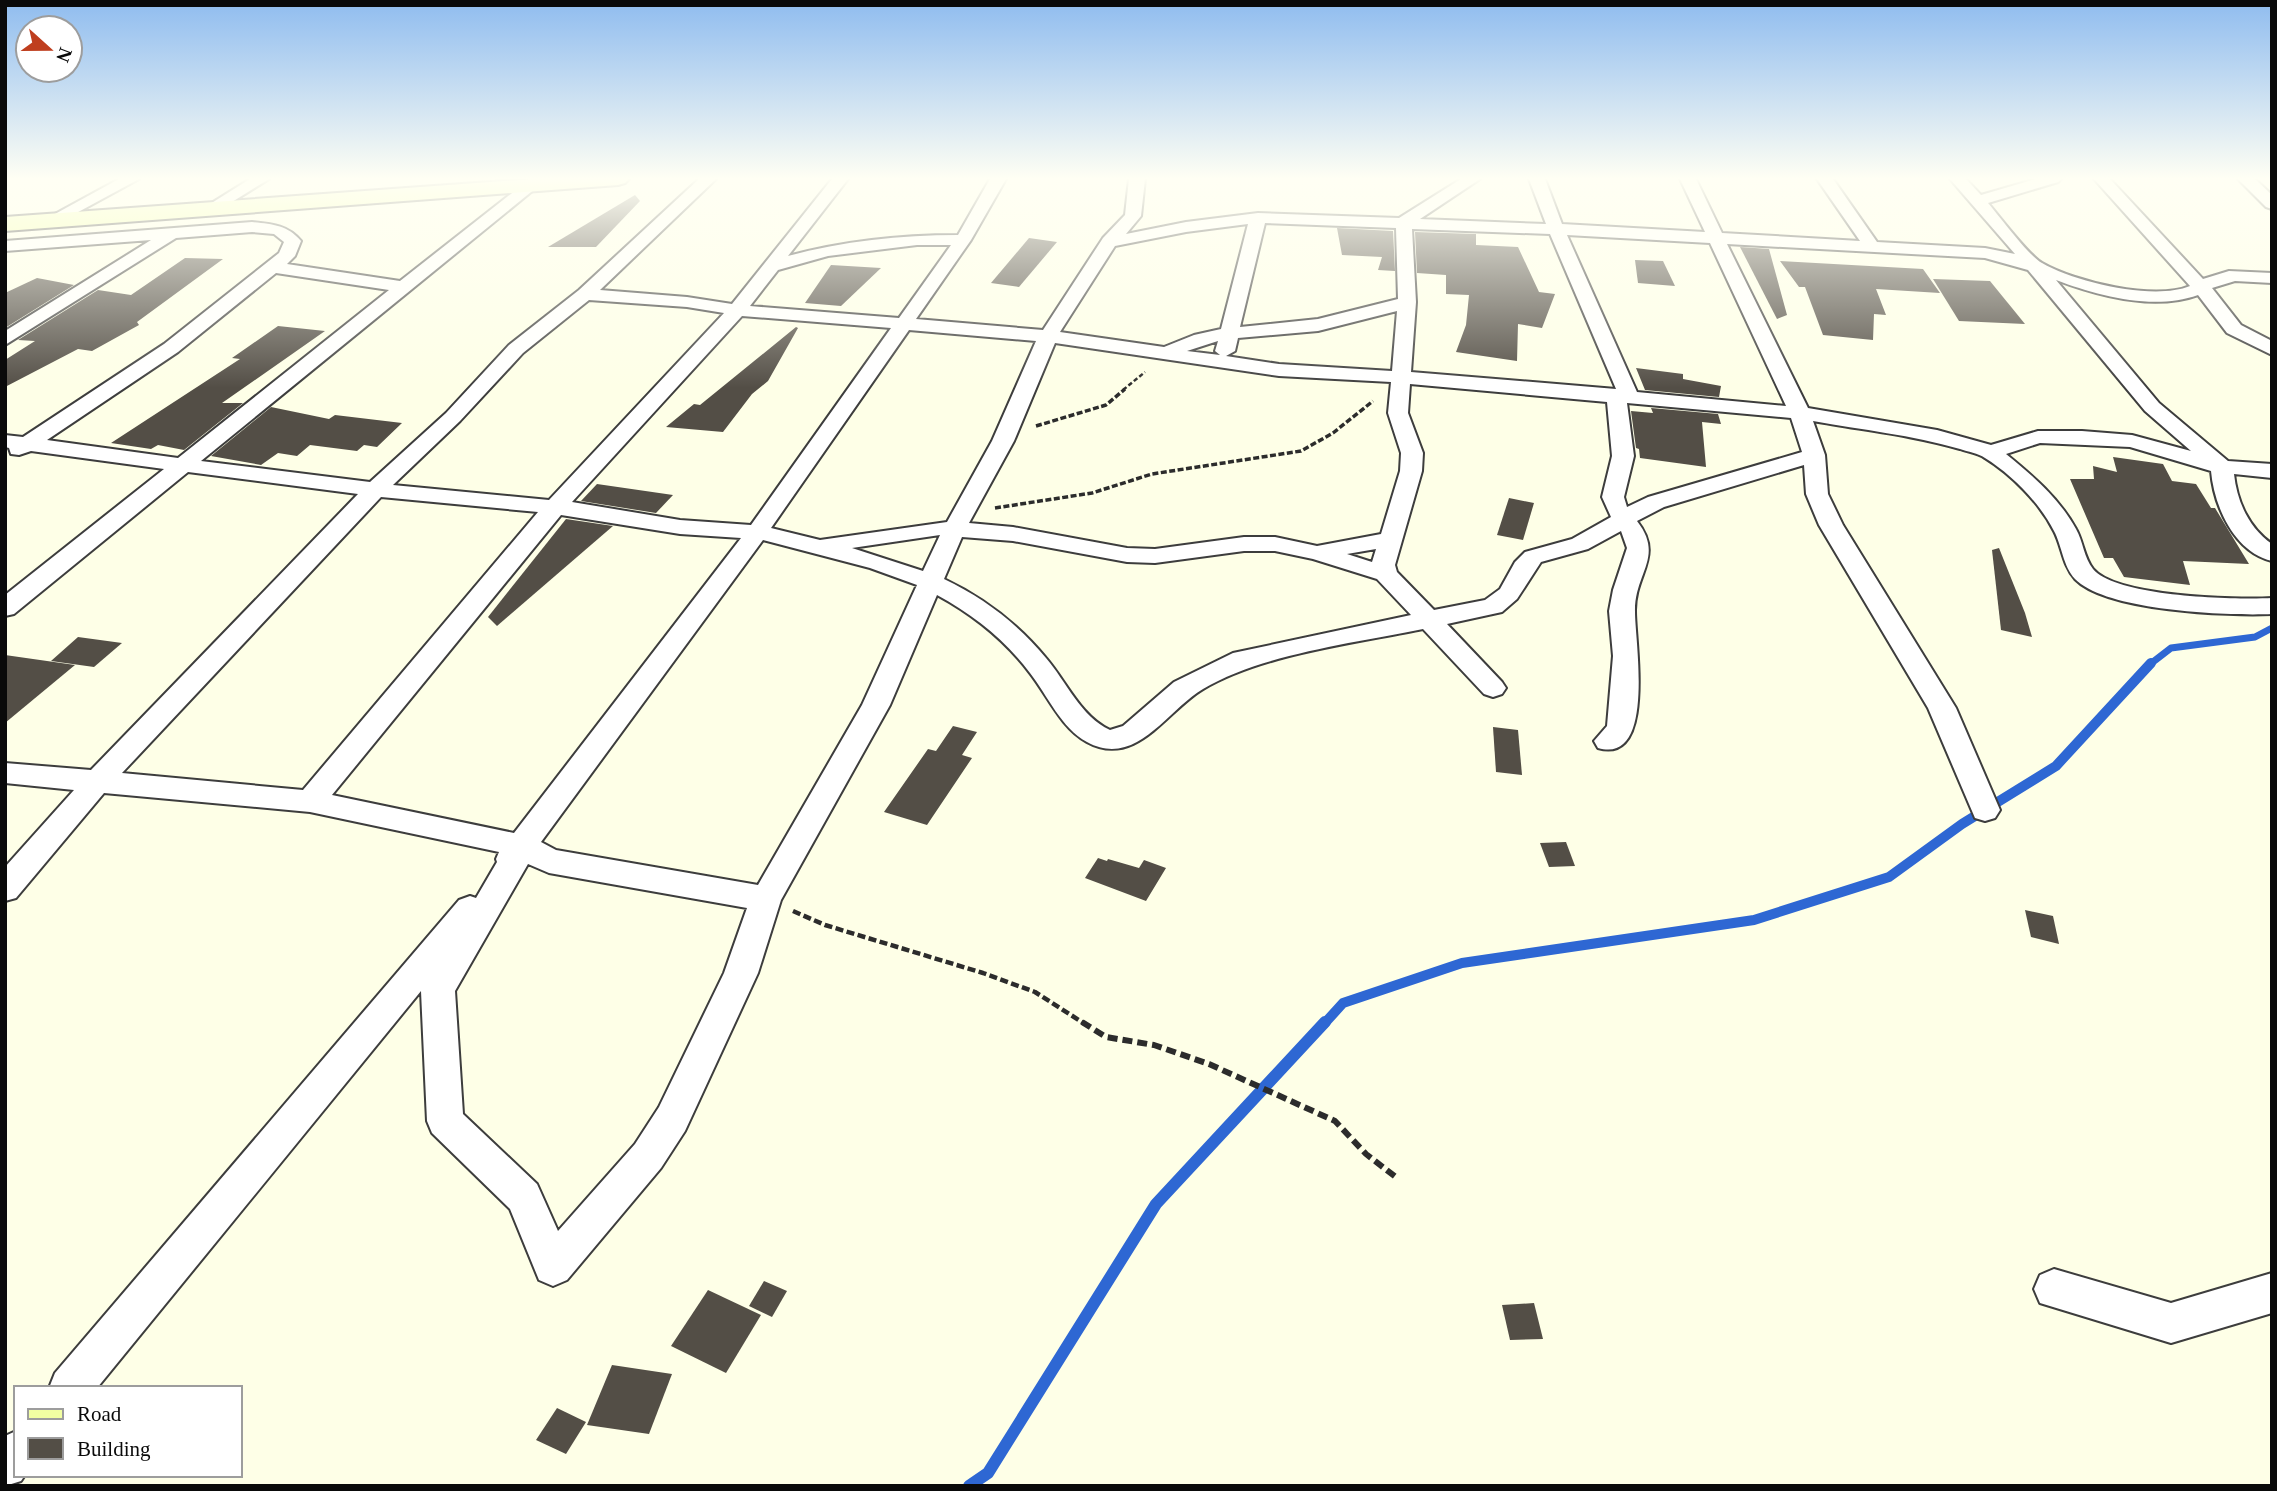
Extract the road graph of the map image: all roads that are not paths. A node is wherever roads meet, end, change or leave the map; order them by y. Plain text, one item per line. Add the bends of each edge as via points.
1 (147, 249) edge
2 (289, 249) edge
3 (452, 249) edge
4 (634, 249) edge
5 (786, 249) edge
6 (847, 249) edge
7 (956, 249) edge
8 (1105, 249) edge
9 (1251, 249) edge
10 (1405, 249) edge
11 (1564, 249) edge
12 (1723, 249) edge
13 (1909, 249) edge
14 (2019, 249) edge
15 (2165, 249) edge
16 (772, 266) junction
17 (273, 267) junction
18 (2036, 268) junction
19 (2272, 278) edge
20 (404, 287) junction
21 (2201, 288) junction
22 (585, 294) junction
23 (1407, 302) junction
24 (737, 310) junction
25 (902, 324) junction
26 (1230, 333) junction
27 (1048, 336) junction
28 (5, 339) edge
29 (2272, 349) edge
30 (1164, 355) junction
31 (1220, 365) junction
32 (1401, 381) junction
33 (1623, 396) junction
34 (1800, 413) junction
35 (16, 442) edge
36 (1991, 452) junction
37 (1814, 455) junction
38 (5, 458) edge
39 (182, 466) junction
40 (2222, 467) junction
41 (2272, 471) edge
42 (376, 489) junction
43 (555, 507) junction
44 (1624, 517) junction
45 (959, 521) junction
46 (757, 532) junction
47 (1390, 539) junction
48 (818, 546) junction
49 (1318, 553) junction
50 (2272, 554) edge
51 (1386, 574) junction
52 (932, 583) junction
53 (2272, 606) edge
54 (5, 608) edge
55 (1426, 619) junction
56 (1493, 688) dead end
57 (1608, 741) dead end
58 (5, 773) edge
59 (97, 782) junction
60 (310, 800) junction
61 (1985, 810) dead end
62 (523, 846) junction
63 (5, 889) edge
64 (766, 899) junction
65 (2054, 1289) dead end
66 (2272, 1293) edge
67 (72, 1386) edge

1 - 28 street
2 - 17 street
3 - 20 street
4 - 22 street
5 - 16 street
6 - 16 street
7 - 25 street
8 - 27 street
9 - 26 street
10 - 23 street
11 - 33 street
12 - 34 street
13 - 18 street via 2004,255
14 - 18 street
15 - 21 street
16 - 24 street
17 - 20 street
17 - 35 street via 171,348
18 - 21 street via 2113,291 2177,296
18 - 40 street via 2152,407
19 - 21 street via 2222,277
20 - 39 street
21 - 29 street via 2234,329
22 - 24 street
22 - 42 street via 516,349 453,417
23 - 26 street via 1331,322
23 - 32 street
24 - 25 street
24 - 43 street
25 - 27 street
25 - 46 street
26 - 30 street
26 - 31 street
27 - 30 street
27 - 45 street via 1003,441
30 - 31 street
31 - 32 street
32 - 33 street
32 - 47 street via 1398,414 1412,453 1411,471
33 - 34 street
33 - 44 street via 1623,456 1613,498
34 - 36 street via 1937,436
34 - 37 street
35 - 38 street
35 - 39 street
36 - 40 street via 2038,437 2082,437 2132,441
36 - 53 street via 2048,504 2067,532 2085,575 2104,587 2165,601
37 - 44 street via 1699,488
37 - 61 street via 1817,494 1831,525 1942,708
39 - 42 street
39 - 54 street
40 - 41 street
40 - 50 street via 2223,486 2234,513 2259,548
42 - 43 street
42 - 59 street
43 - 46 street via 684,528
43 - 60 street
44 - 55 street via 1580,544 1534,556 1504,600 1493,606
44 - 57 street via 1639,548 1622,611 1626,656 1621,729
45 - 48 street
45 - 49 street via 1127,555 1155,556 1244,544 1275,544
45 - 52 street
46 - 48 street
46 - 62 street
47 - 49 street
47 - 51 street via 1383,565
48 - 52 street
49 - 51 street
51 - 55 street
52 - 55 street via 979,606 1004,626 1084,727 1114,741 1135,731 1178,692 1242,659
52 - 64 street via 876,705
55 - 56 street
58 - 59 street
59 - 60 street
59 - 63 street
60 - 62 street
62 - 64 street via 549,861
62 - 64 street via 438,990 445,1121 524,1197 553,1266 648,1156 672,1119 741,973
62 - 67 street
65 - 66 street via 2171,1323

